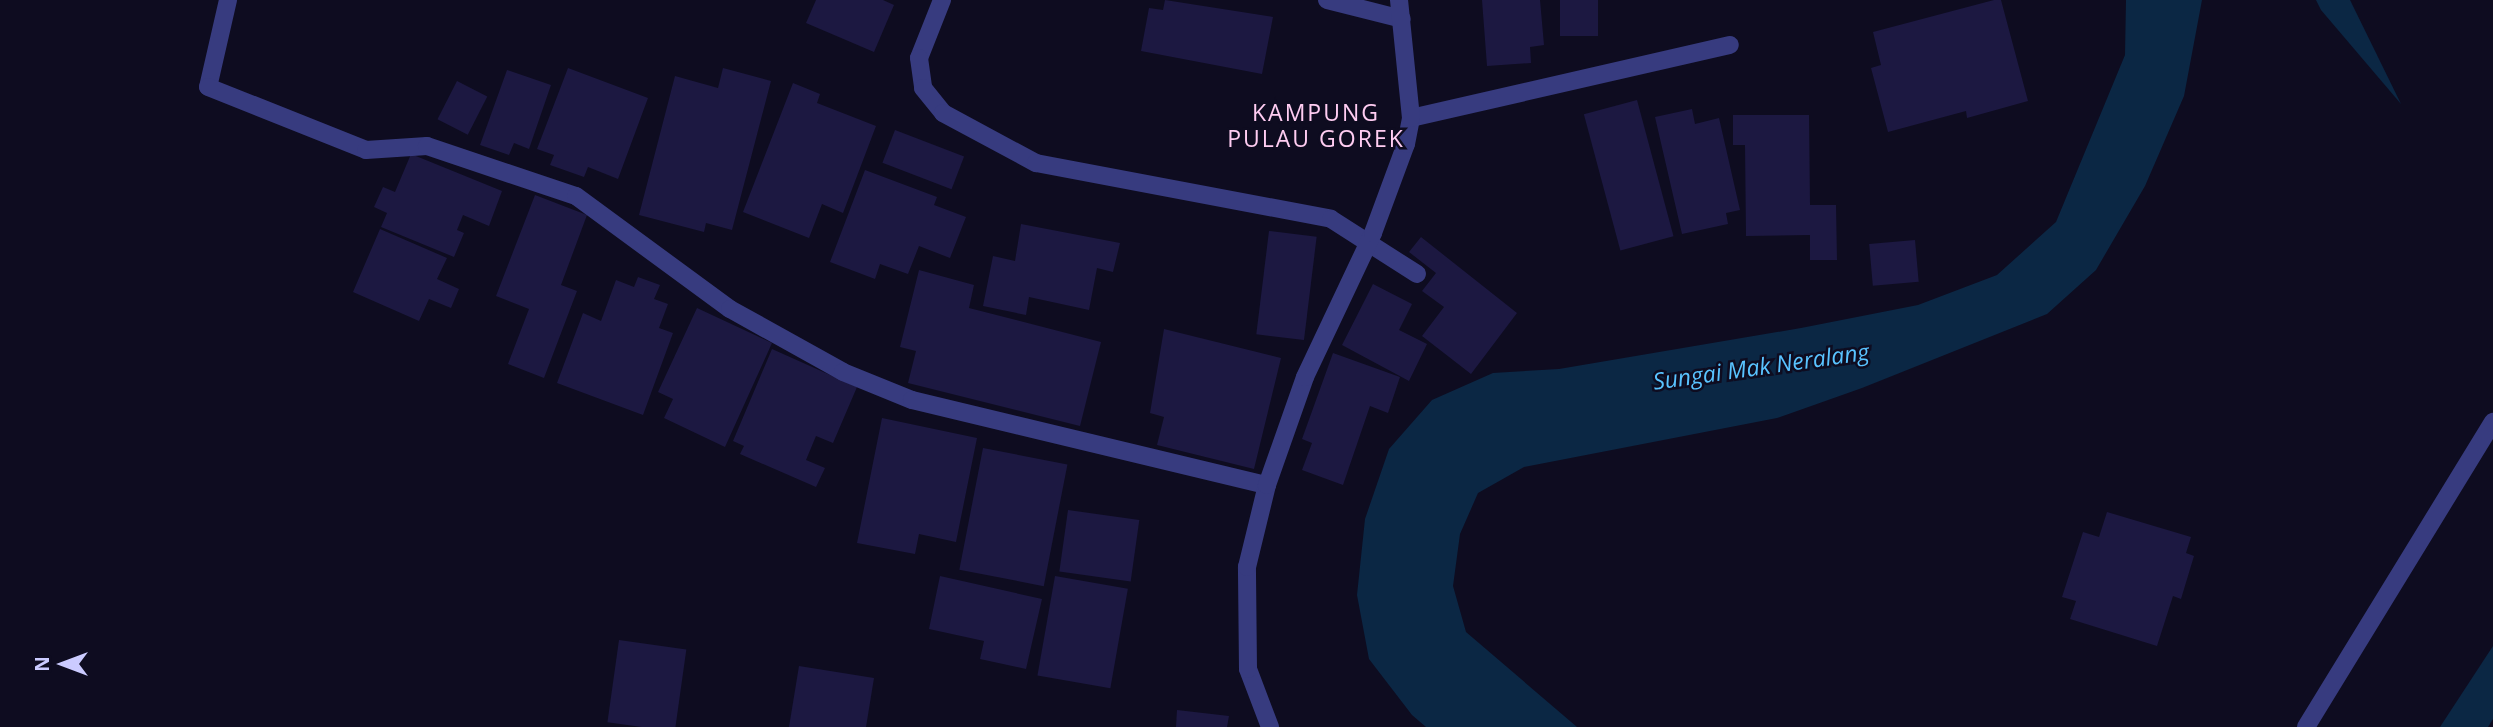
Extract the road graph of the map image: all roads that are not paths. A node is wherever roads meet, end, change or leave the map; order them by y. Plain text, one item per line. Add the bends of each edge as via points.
1 (228, 0) edge
2 (942, 0) edge
3 (1327, 0) edge
4 (1399, 0) edge
5 (1402, 19) junction
6 (1730, 45) dead end
7 (1411, 117) junction
8 (1369, 242) junction
9 (1417, 274) dead end
10 (2493, 422) edge
11 (1267, 485) junction
12 (1270, 727) edge
13 (2306, 727) edge

1 - 11 street via 208,87 366,150 428,146 576,196 730,309 874,385 912,400
2 - 8 street via 919,58 923,88 943,113 1036,163 1331,219
3 - 5 street
4 - 5 street
5 - 7 street
6 - 7 street
7 - 8 street via 1397,177
8 - 9 street
8 - 11 street via 1306,377
10 - 13 street
11 - 12 street via 1247,567 1244,624 1248,669

